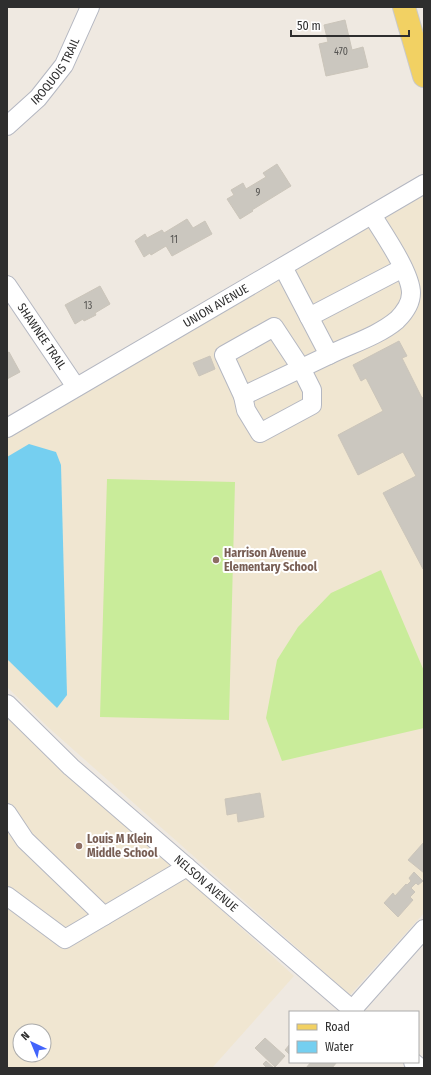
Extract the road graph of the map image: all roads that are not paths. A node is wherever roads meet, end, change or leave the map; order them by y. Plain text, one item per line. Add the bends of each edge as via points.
1 (90, 7) edge
2 (404, 7) edge
3 (424, 76) edge
4 (7, 126) edge
5 (424, 184) edge
6 (372, 214) junction
7 (283, 267) junction
8 (403, 268) junction
9 (7, 285) edge
10 (309, 317) junction
11 (329, 355) junction
12 (301, 368) junction
13 (76, 388) junction
14 (243, 396) junction
15 (7, 428) edge
16 (7, 704) edge
17 (7, 813) edge
18 (187, 867) junction
19 (7, 896) edge
20 (104, 916) junction
21 (424, 929) edge
22 (354, 1011) edge

1 - 4 street, IROQUOIS TRAIL via 64,65 38,98
2 - 3 main road
5 - 6 street, UNION AVENUE
6 - 7 street, UNION AVENUE
6 - 8 street
7 - 10 street
7 - 13 street, UNION AVENUE
8 - 10 street
8 - 11 street via 411,294 407,308 402,314 379,331
9 - 13 street, SHAWNEE TRAIL
10 - 11 street
11 - 12 street
12 - 14 street
12 - 14 street via 312,390 312,405 260,433 246,410
12 - 14 street via 274,327 224,355
13 - 15 street, UNION AVENUE
16 - 18 street, NELSON AVENUE via 71,766
17 - 20 street via 25,840
18 - 20 street
18 - 22 street, NELSON AVENUE
19 - 20 street via 65,939
21 - 22 street

